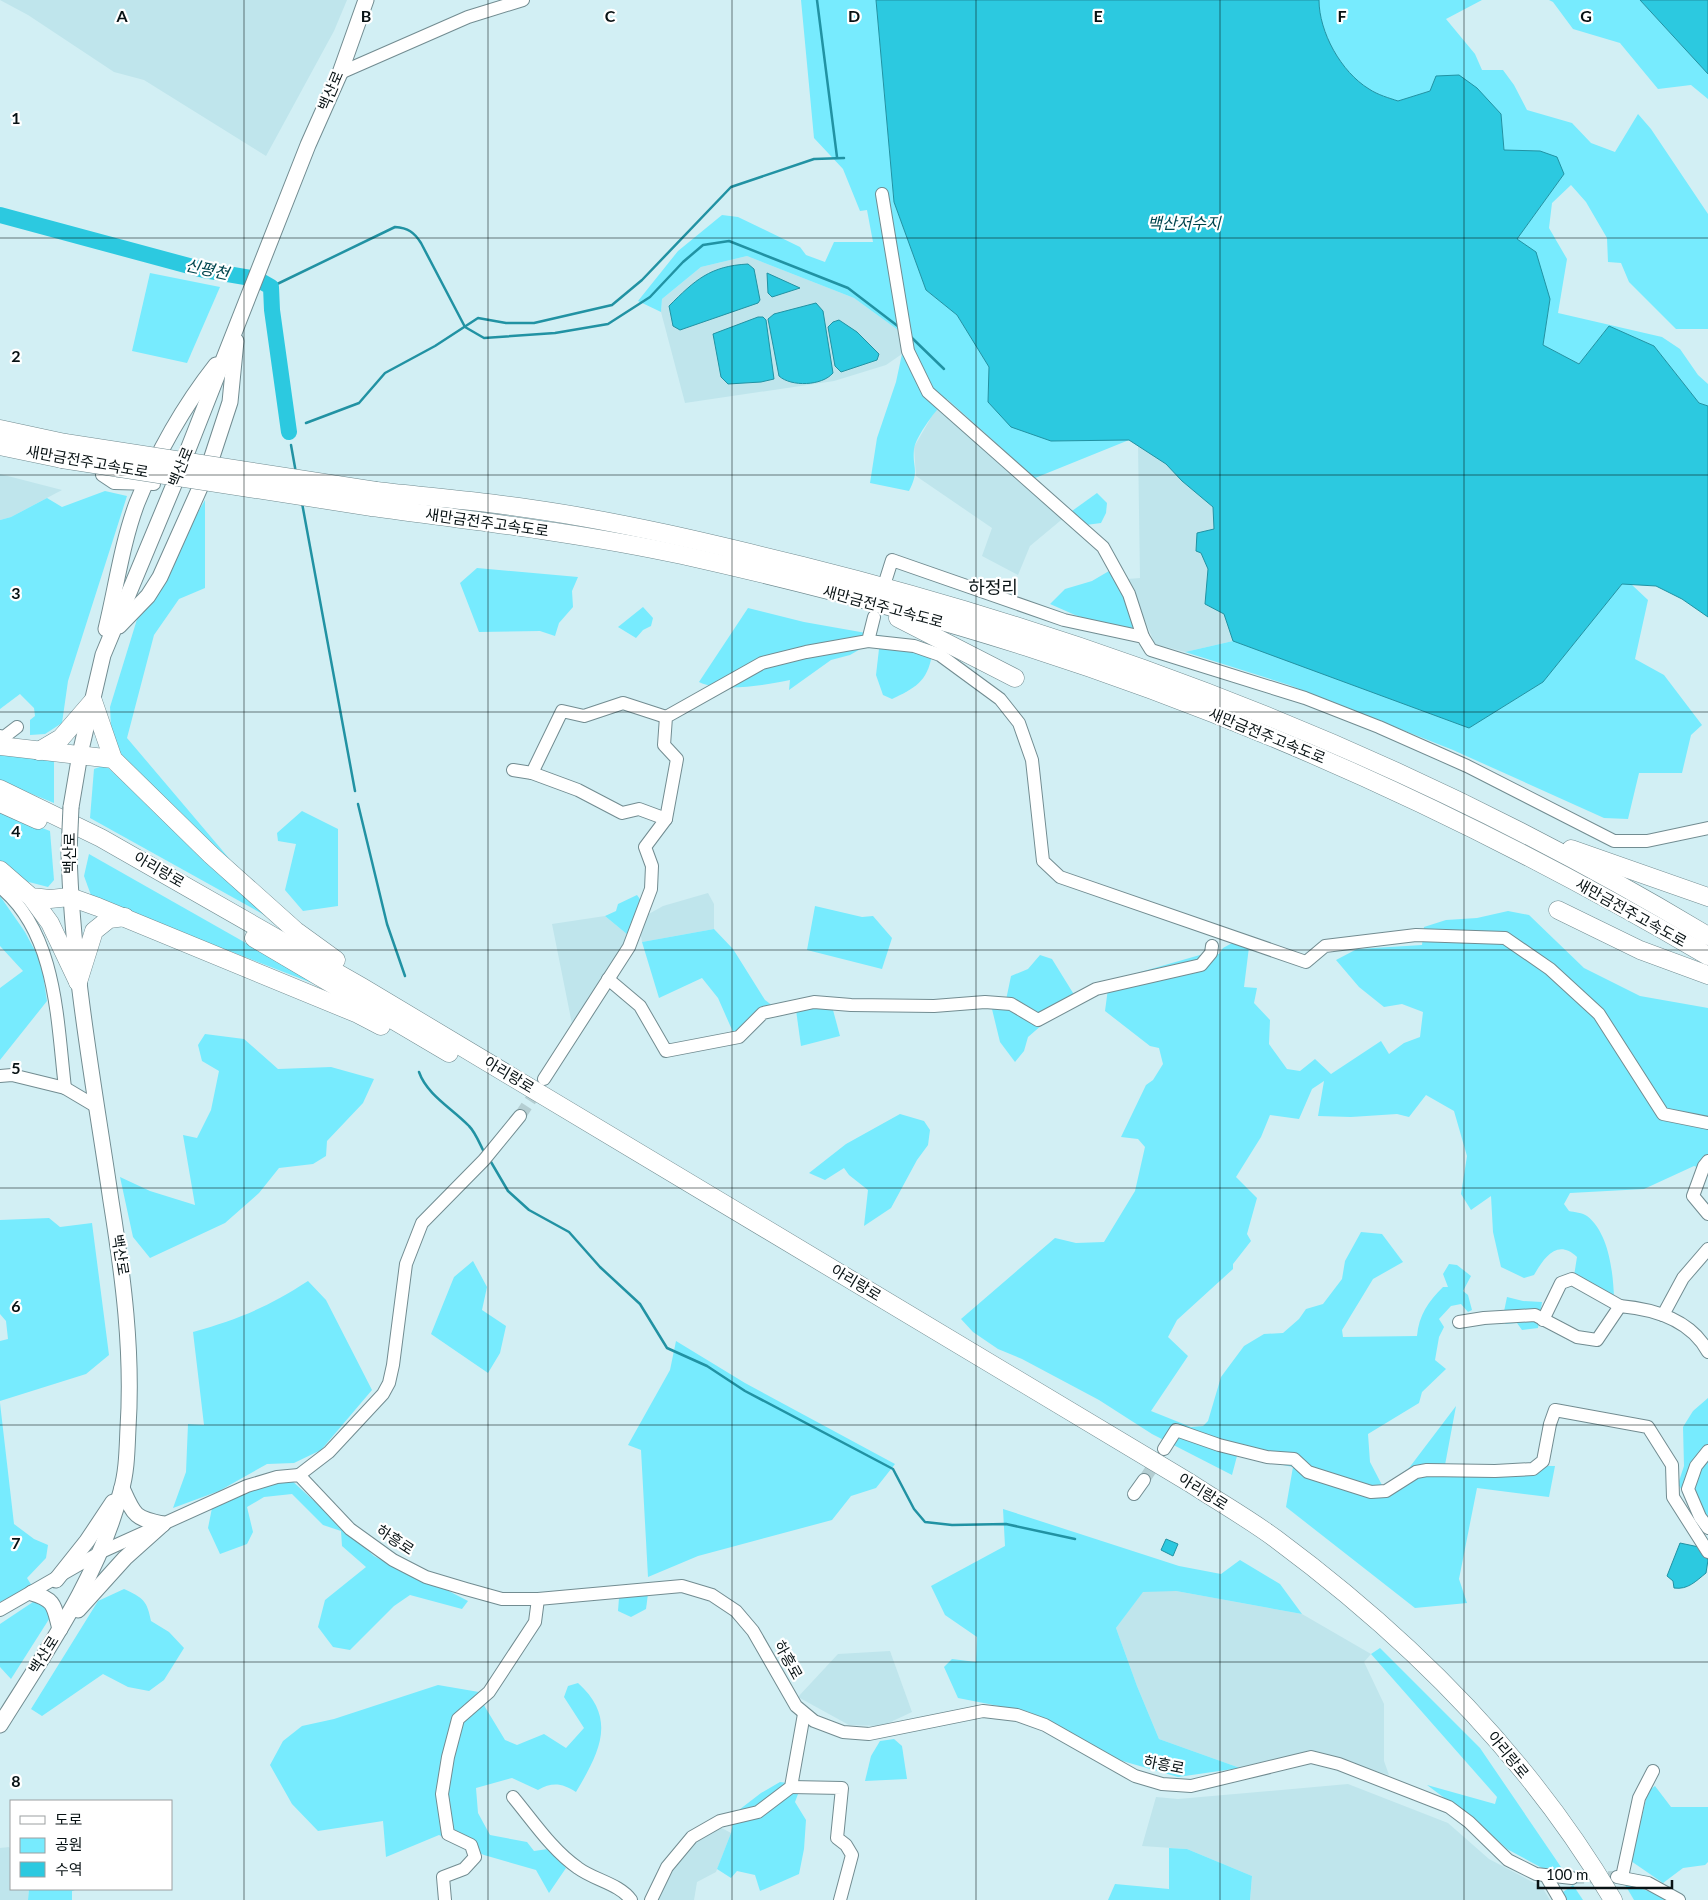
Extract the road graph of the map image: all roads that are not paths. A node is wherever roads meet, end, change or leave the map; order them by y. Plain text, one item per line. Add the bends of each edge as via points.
1 (366, 0) edge
2 (523, 0) edge
3 (340, 73) junction
4 (882, 194) dead end
5 (238, 324) junction
6 (226, 352) junction
7 (0, 429) edge
8 (0, 446) edge
9 (63, 451) junction
10 (102, 475) dead end
11 (150, 484) junction
12 (374, 499) junction
13 (886, 579) dead end
14 (854, 598) junction
15 (874, 616) dead end
16 (112, 632) junction
17 (1144, 637) junction
18 (868, 641) junction
19 (103, 655) junction
20 (1015, 678) dead end
21 (93, 701) junction
22 (666, 717) junction
23 (17, 727) dead end
24 (0, 736) edge
25 (0, 746) edge
26 (39, 751) junction
27 (80, 754) junction
28 (113, 759) junction
29 (512, 770) dead end
30 (532, 773) junction
31 (0, 790) edge
32 (0, 803) edge
33 (666, 819) junction
34 (1708, 828) edge
35 (1514, 829) junction
36 (0, 870) edge
37 (0, 887) edge
38 (30, 896) junction
39 (1708, 896) edge
40 (70, 897) junction
41 (1558, 910) dead end
42 (125, 917) junction
43 (1708, 936) edge
44 (1212, 946) dead end
45 (1708, 956) edge
46 (1708, 975) edge
47 (608, 978) junction
48 (78, 982) junction
49 (362, 987) junction
50 (448, 1053) junction
51 (0, 1076) edge
52 (544, 1079) tunnel mouth
53 (65, 1088) junction
54 (97, 1107) junction
55 (520, 1116) tunnel mouth
56 (1708, 1123) edge
57 (1708, 1161) edge
58 (1708, 1214) edge
59 (1708, 1249) edge
60 (1620, 1306) junction
61 (1664, 1314) junction
62 (1543, 1320) junction
63 (1459, 1322) dead end
64 (1708, 1352) edge
65 (1164, 1449) tunnel mouth
66 (1708, 1451) edge
67 (299, 1475) junction
68 (1144, 1480) tunnel mouth
69 (122, 1488) junction
70 (1134, 1494) dead end
71 (163, 1524) junction
72 (1708, 1528) edge
73 (101, 1552) junction
74 (1708, 1552) edge
75 (56, 1580) junction
76 (32, 1593) junction
77 (538, 1599) junction
78 (0, 1610) edge
79 (60, 1629) junction
80 (804, 1714) junction
81 (0, 1725) edge
82 (1653, 1771) dead end
83 (791, 1788) junction
84 (513, 1797) dead end
85 (1546, 1876) junction
86 (1572, 1878) tunnel mouth
87 (1609, 1899) edge
88 (445, 1900) edge
89 (631, 1900) edge
90 (651, 1900) edge
91 (840, 1900) edge
92 (1560, 1900) edge
93 (1679, 1900) edge

1 - 3 main road, 백산로
2 - 3 street via 468,17
3 - 5 main road, 백산로 via 308,145
4 - 17 street via 908,351 928,392 1103,547 1130,594
5 - 6 main road, 백산로
5 - 16 main road via 230,402 160,577 148,596
6 - 11 main road via 181,413
6 - 16 main road, 백산로
7 - 9 highway, 새만금전주고속도로
8 - 9 highway, 새만금전주고속도로
9 - 12 highway, 새만금전주고속도로, bridge
10 - 11 street via 114,483
11 - 19 main road via 137,504 122,557 102,642
12 - 14 highway, 새만금전주고속도로 via 681,555
12 - 35 highway, 새만금전주고속도로 via 533,509 714,544 908,592 1246,707 1388,767
13 - 17 street via 892,560 1064,620
14 - 20 highway
14 - 45 highway, 새만금전주고속도로 via 1027,647 1154,691 1297,748 1494,840
15 - 18 street
16 - 19 main road, 백산로
17 - 34 street via 1151,650 1305,698 1379,727 1467,766 1614,841 1647,841
18 - 22 street via 762,663
18 - 56 street via 914,646 940,655 1000,699 1019,723 1032,760 1043,861 1060,877 1306,962 1325,946 1416,935 1504,938 1550,969 1599,1014 1664,1114
19 - 21 main road, 백산로
21 - 26 highway via 61,738
21 - 27 main road, 백산로
21 - 28 highway
22 - 30 street via 623,703 584,716 562,711
22 - 33 street via 664,745 677,759
23 - 24 street via 4,737
25 - 26 highway
26 - 27 highway
27 - 28 highway
27 - 40 main road, 백산로, bridge via 71,807
28 - 49 highway via 211,855 296,931 356,974
29 - 30 street
30 - 33 street via 578,790 622,813 639,809
31 - 49 highway, 아리랑로 via 102,838
32 - 50 highway, 아리랑로 via 53,826 148,876
33 - 47 street via 645,847 652,866 651,889 629,946
35 - 39 highway
35 - 43 highway, 새만금전주고속도로
36 - 38 highway
37 - 53 street via 12,897 29,922 44,955 55,1001
38 - 40 highway
38 - 48 highway via 50,923
40 - 42 highway
40 - 48 main road, 백산로
41 - 46 highway via 1640,950
42 - 48 highway via 109,919 94,931
42 - 50 highway via 358,1014 436,1054
44 - 47 street via 1211,953 1201,965 1096,989 1038,1020 1011,1004 985,1002 934,1006 814,1002 763,1013 739,1037 666,1051 640,1006
47 - 52 street
48 - 54 main road, 백산로
49 - 87 highway, 아리랑로 via 1173,1473 1274,1538 1388,1629 1486,1728 1558,1818
50 - 87 highway, 아리랑로 via 1081,1430 1268,1546 1320,1586 1432,1685 1479,1735
51 - 53 street via 12,1075
53 - 54 street
54 - 69 main road, 백산로 via 124,1285 130,1372
55 - 67 street via 484,1160 422,1223 406,1264 389,1383 383,1394 329,1452
57 - 58 street via 1693,1196
59 - 61 street via 1683,1278
60 - 61 street
60 - 62 street via 1596,1340 1577,1337
60 - 62 street via 1572,1279 1561,1283
61 - 64 street via 1684,1326
62 - 63 street via 1536,1315
65 - 74 street via 1176,1430 1219,1445 1268,1457 1294,1459 1308,1472 1371,1492 1386,1492 1416,1472 1427,1470 1533,1469 1544,1461 1555,1410 1648,1427 1672,1465 1673,1497
66 - 72 street via 1696,1466 1688,1490
67 - 71 street via 277,1477 247,1486
67 - 77 street, 하흥로 via 350,1528 392,1560 426,1577 466,1590 502,1599
68 - 70 street
69 - 71 main road via 137,1517
69 - 73 main road, 백산로
69 - 75 main road
71 - 73 street
71 - 79 main road via 125,1558
73 - 75 street
73 - 79 main road, 백산로
75 - 76 street
76 - 78 street
76 - 79 main road via 47,1597 52,1602
77 - 80 street, 하흥로 via 682,1586 712,1595 736,1611 754,1631 796,1706
77 - 88 street via 535,1622 489,1692 458,1719 442,1794 448,1834 471,1845 475,1857 464,1869 443,1877
79 - 81 main road, 백산로
80 - 83 street
80 - 85 street, 하흥로 via 843,1732 869,1734 983,1711 1017,1715 1045,1725 1135,1776 1183,1786 1311,1757 1339,1764 1449,1808 1469,1822 1508,1860
82 - 93 street via 1639,1798 1620,1877 1648,1883
83 - 90 street via 758,1812 720,1821 692,1837 667,1867
83 - 91 street via 842,1788 836,1838 852,1854
84 - 89 street via 558,1850 578,1868 625,1892
85 - 86 street, 하흥로
85 - 92 street

